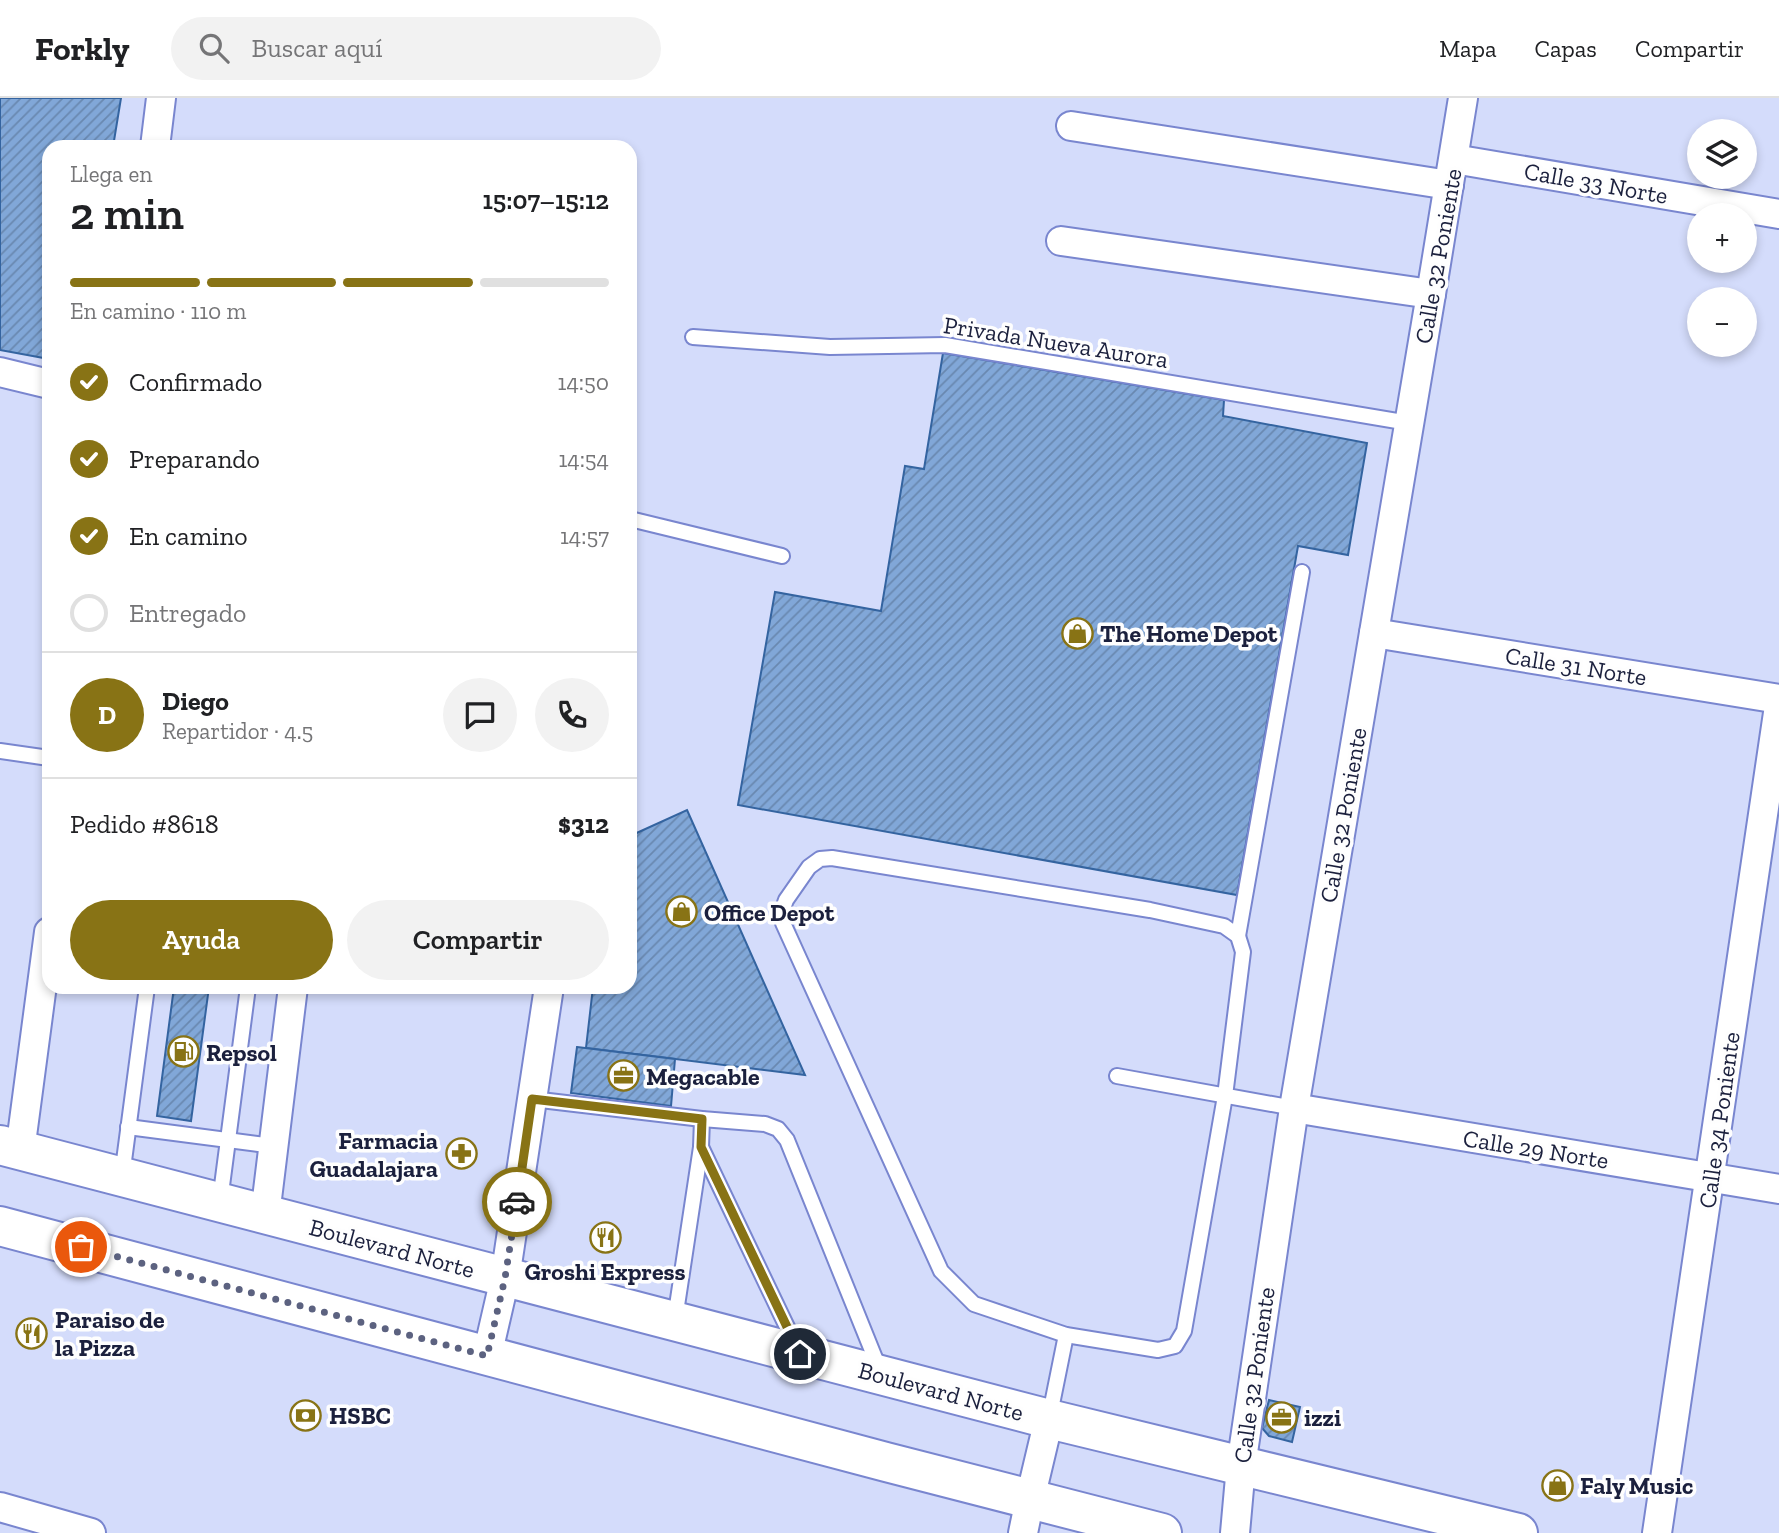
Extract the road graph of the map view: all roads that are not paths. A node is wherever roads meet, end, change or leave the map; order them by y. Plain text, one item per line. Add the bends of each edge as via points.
1 (161, 98) edge
2 (1462, 98) edge
3 (1071, 126) dead end
4 (156, 140) edge
5 (1451, 172) junction
6 (1779, 214) edge
7 (1061, 241) dead end
8 (1431, 294) junction
9 (693, 337) dead end
10 (0, 372) edge
11 (42, 382) edge
12 (1409, 423) junction
13 (637, 521) edge
14 (782, 556) dead end
15 (1302, 572) dead end
16 (1374, 634) junction
17 (1779, 699) edge
18 (1779, 706) edge
19 (0, 751) edge
20 (42, 757) edge
21 (1238, 936) junction
22 (42, 971) edge
23 (146, 994) edge
24 (247, 994) edge
25 (292, 994) edge
26 (548, 994) edge
27 (1117, 1076) dead end
28 (1225, 1096) junction
29 (532, 1099) junction
30 (1294, 1108) junction
31 (702, 1119) junction
32 (128, 1127) junction
33 (228, 1140) junction
34 (274, 1146) junction
35 (701, 1147) junction
36 (10, 1148) edge
37 (121, 1177) junction
38 (1710, 1178) junction
39 (1779, 1189) edge
40 (219, 1204) junction
41 (265, 1215) junction
42 (0, 1226) edge
43 (505, 1278) junction
44 (674, 1322) junction
45 (1066, 1335) junction
46 (800, 1354) junction
47 (487, 1356) junction
48 (883, 1376) junction
49 (1049, 1419) junction
50 (1241, 1466) junction
51 (0, 1507) edge
52 (1026, 1516) edge
53 (91, 1533) edge
54 (1162, 1533) edge
55 (1235, 1533) edge
56 (1518, 1533) edge
57 (1657, 1533) edge

1 - 4 street
2 - 5 street, Calle 32 Poniente
3 - 5 street, Calle 33 Norte
5 - 6 street, Calle 33 Norte
5 - 8 street, Calle 32 Poniente
7 - 8 street
8 - 12 street, Calle 32 Poniente
9 - 12 lane, Privada Nueva Aurora via 830,347 945,345
10 - 11 street
12 - 16 street, Calle 32 Poniente
13 - 14 lane
15 - 21 lane
16 - 17 street, Calle 31 Norte
16 - 30 street, Calle 32 Poniente
18 - 38 street, Calle 34 Poniente
19 - 20 lane
21 - 28 lane via 1243,952
21 - 45 lane via 1224,926 1150,910 832,858 809,867 786,900 783,923 941,1272 974,1304
22 - 36 street
23 - 32 lane
24 - 33 lane
25 - 34 street
26 - 29 street
27 - 28 lane
28 - 30 lane
28 - 45 lane via 1184,1331 1175,1346 1158,1350
29 - 31 lane
29 - 43 street
30 - 38 street, Calle 29 Norte
30 - 50 street, Calle 32 Poniente
31 - 35 lane
31 - 48 lane via 765,1124 778,1129 787,1140
32 - 33 lane
32 - 37 lane
33 - 34 lane
33 - 40 lane
34 - 41 street
35 - 44 lane
35 - 46 lane
36 - 37 main road, Boulevard Norte
37 - 40 main road, Boulevard Norte
38 - 39 street, Calle 29 Norte
38 - 57 street, Calle 34 Poniente
40 - 41 main road, Boulevard Norte
41 - 43 main road, Boulevard Norte
42 - 47 main road
43 - 44 main road, Boulevard Norte
43 - 47 street
44 - 46 main road, Boulevard Norte
45 - 49 lane
46 - 48 main road, Boulevard Norte
47 - 52 main road via 886,1462
48 - 49 main road, Boulevard Norte
49 - 50 main road, Boulevard Norte
49 - 52 street
50 - 55 street, Calle 32 Poniente
50 - 56 main road, Boulevard Norte
51 - 53 street
52 - 54 main road

